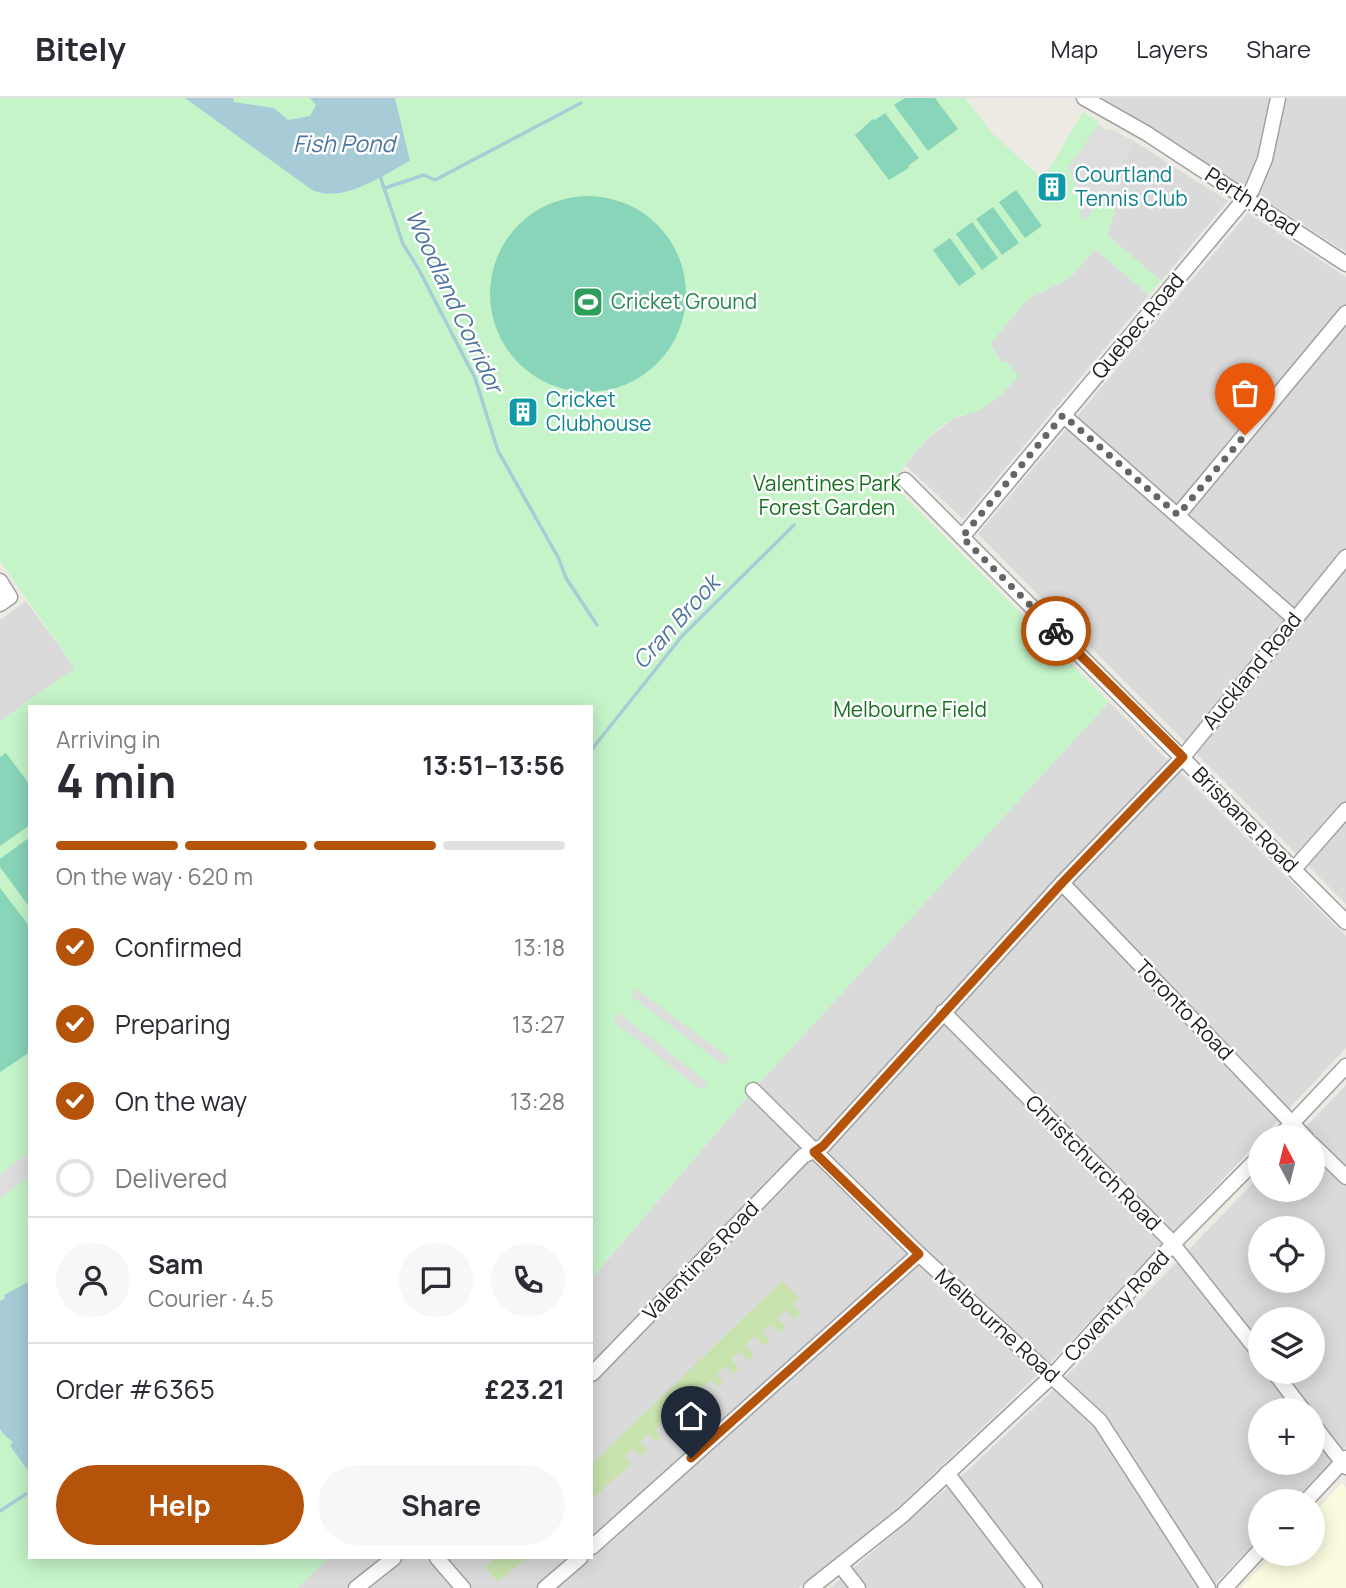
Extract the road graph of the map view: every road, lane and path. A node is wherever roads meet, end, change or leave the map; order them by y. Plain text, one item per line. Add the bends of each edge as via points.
1 (1084, 98) edge
2 (1278, 98) edge
3 (1246, 197) junction
4 (1346, 264) edge
5 (1346, 313) edge
6 (1063, 415) junction
7 (905, 480) dead end
8 (1178, 515) junction
9 (962, 537) junction
10 (1346, 557) edge
11 (1295, 619) junction
12 (1183, 757) junction
13 (1346, 810) edge
14 (1294, 869) junction
15 (1062, 883) junction
16 (1346, 922) edge
17 (943, 1013) junction
18 (1346, 1066) edge
19 (752, 1090) dead end
20 (1292, 1124) joint
21 (814, 1152) junction
22 (1325, 1157) edge
23 (1248, 1168) edge
24 (1346, 1177) edge
25 (1173, 1244) junction
26 (919, 1254) junction
27 (1248, 1339) edge
28 (593, 1373) edge
29 (1052, 1376) junction
30 (1283, 1384) edge
31 (1294, 1398) edge
32 (1325, 1438) edge
33 (1345, 1462) edge
34 (947, 1474) junction
35 (1318, 1489) edge
36 (593, 1546) edge
37 (393, 1559) edge
38 (438, 1559) edge
39 (579, 1559) edge
40 (1248, 1563) edge
41 (841, 1566) junction
42 (356, 1588) edge
43 (463, 1588) edge
44 (545, 1588) edge
45 (811, 1588) edge
46 (858, 1588) edge
47 (1035, 1588) edge
48 (1208, 1588) edge
49 (1225, 1588) edge

1 - 3 street, Perth Road
2 - 3 street, Quebec Road via 1265,159
3 - 4 street, Perth Road
3 - 6 street, Quebec Road
5 - 8 street
6 - 8 street
6 - 9 street, Quebec Road
7 - 9 street, Brisbane Road
8 - 11 street
9 - 12 street, Brisbane Road
10 - 11 street, Auckland Road
11 - 12 street, Auckland Road
12 - 14 street, Brisbane Road
12 - 15 street, Auckland Road
13 - 14 street
14 - 16 street, Brisbane Road
15 - 17 street, Auckland Road
15 - 20 street, Toronto Road
17 - 21 street, Auckland Road
17 - 25 street, Christchurch Road
18 - 20 street
19 - 21 street, Melbourne Road
21 - 26 street, Melbourne Road
21 - 28 street, Valentines Road via 803,1156
22 - 24 street
23 - 25 street, Coventry Road
25 - 27 street, Christchurch Road
25 - 29 street, Coventry Road
26 - 29 street, Melbourne Road
26 - 36 street
29 - 34 street, Coventry Road
29 - 48 street, Melbourne Road via 1100,1421
30 - 31 street
32 - 33 street
33 - 35 street
34 - 41 street, Coventry Road
34 - 47 street
37 - 42 street
38 - 43 street
39 - 44 street
40 - 49 street
41 - 45 street, Coventry Road
41 - 46 street

